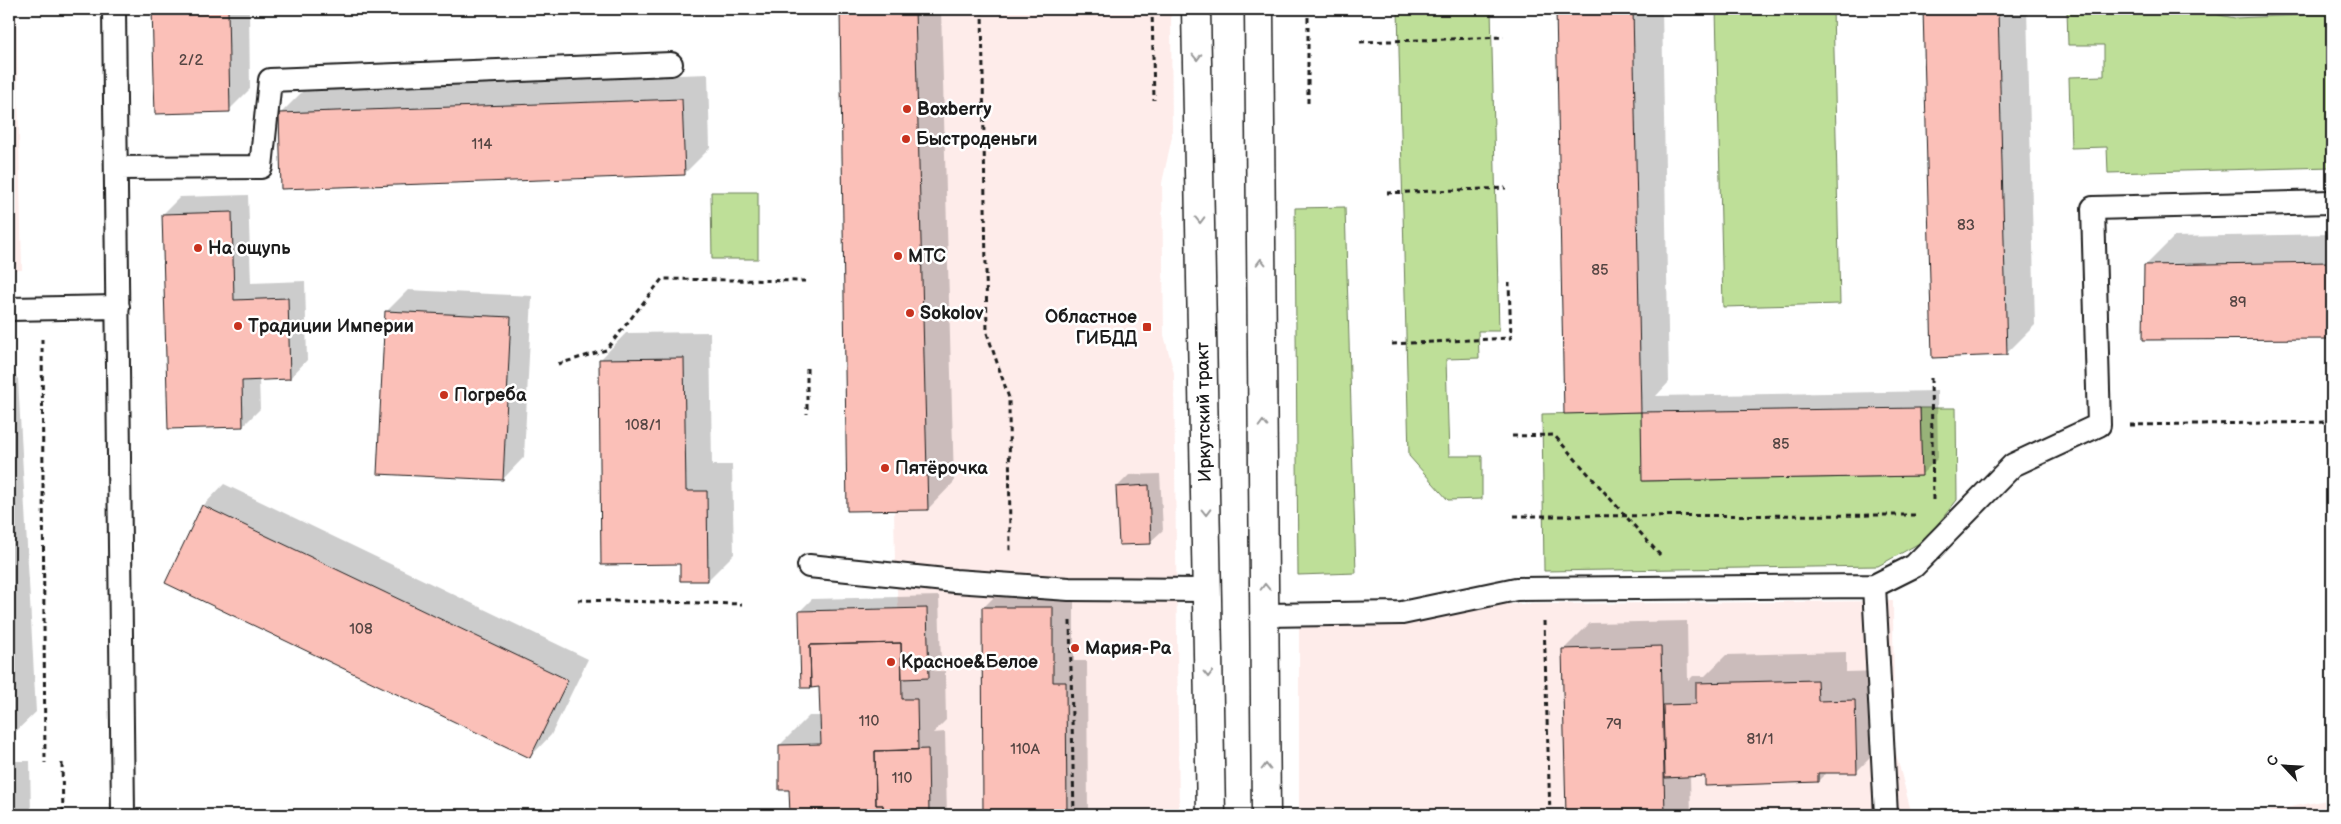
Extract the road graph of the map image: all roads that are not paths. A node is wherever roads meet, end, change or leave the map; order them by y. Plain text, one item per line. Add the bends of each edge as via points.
1 (114, 9) edge
2 (1196, 9) edge
3 (1259, 9) edge
4 (671, 64) dead end
5 (116, 168) junction
6 (2332, 202) edge
7 (118, 307) junction
8 (9, 309) edge
9 (809, 566) dead end
10 (1874, 586) junction
11 (1207, 590) junction
12 (1265, 615) junction
13 (123, 815) edge
14 (1211, 815) edge
15 (1266, 815) edge
16 (1886, 815) edge

1 - 5 lane
2 -> 11 main road, Иркутский тракт
12 -> 3 main road
4 - 5 lane via 270,80 261,167
5 - 7 lane
6 - 10 lane via 2093,208 2099,425 2013,465 1914,566
7 - 8 lane
7 - 13 lane
9 - 11 lane via 1069,589
10 - 12 lane via 1516,589 1402,613
10 - 16 lane
11 -> 14 main road, Иркутский тракт
15 -> 12 main road

